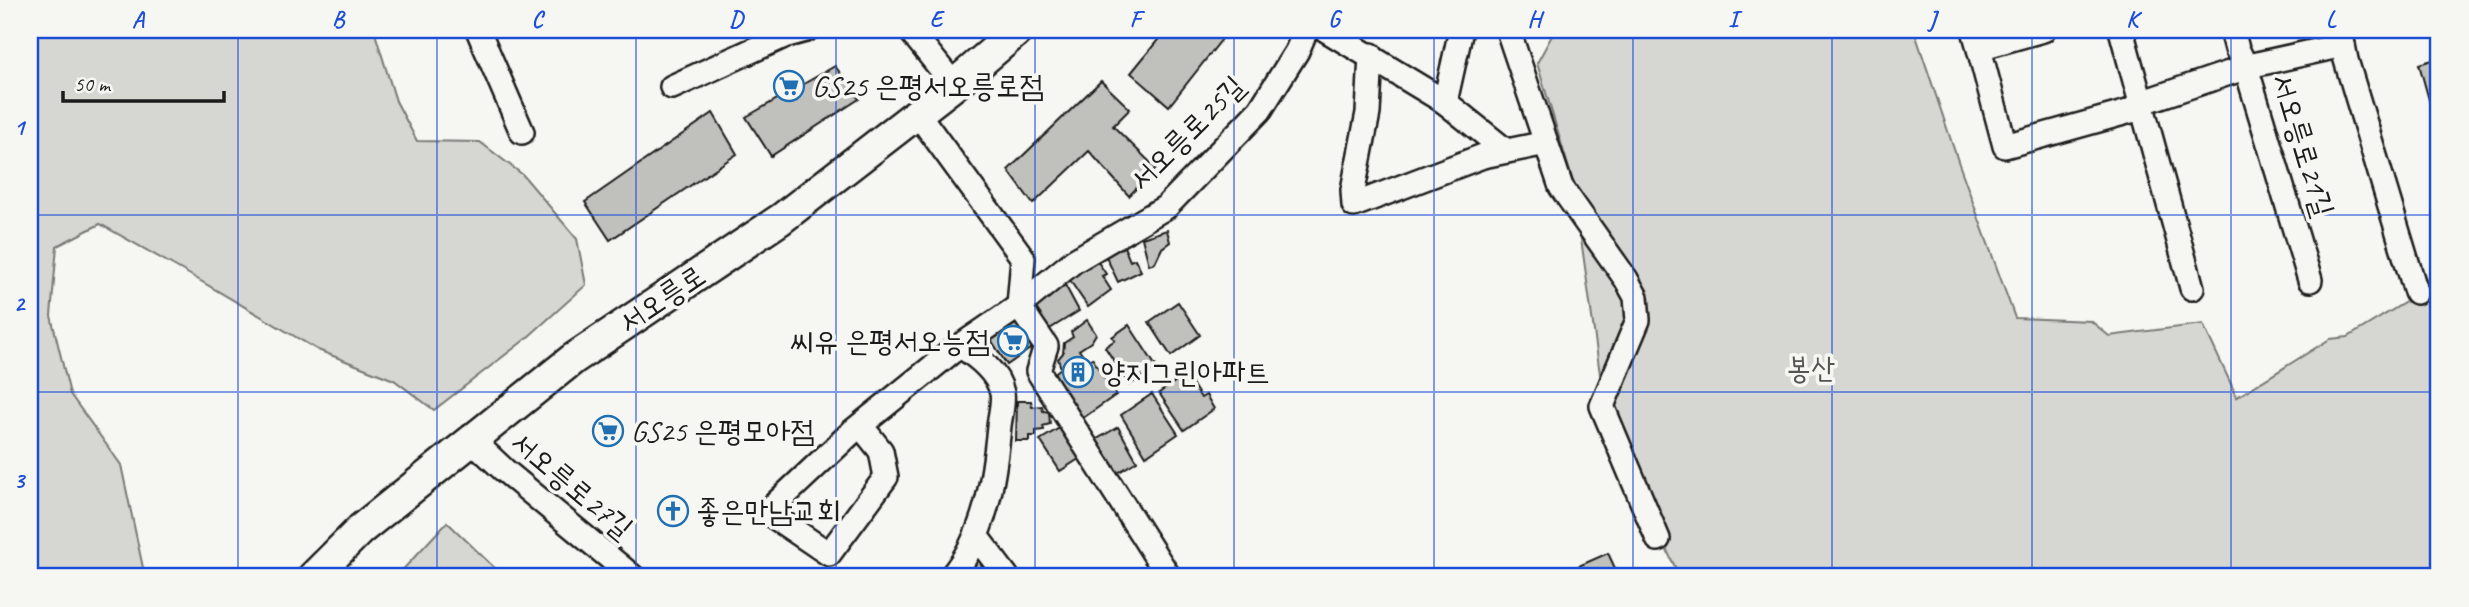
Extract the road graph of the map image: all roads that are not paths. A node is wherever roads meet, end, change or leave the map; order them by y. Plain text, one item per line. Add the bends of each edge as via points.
1 (478, 30) edge
2 (806, 30) edge
3 (911, 30) edge
4 (1018, 30) edge
5 (1306, 30) edge
6 (1326, 30) edge
7 (1461, 30) edge
8 (1508, 30) edge
9 (2043, 30) edge
10 (2121, 30) edge
11 (2232, 30) edge
12 (2342, 37) edge
13 (1977, 39) edge
14 (1371, 55) junction
15 (2246, 67) junction
16 (954, 85) junction
17 (672, 87) dead end
18 (1445, 102) junction
19 (2140, 103) junction
20 (918, 114) junction
21 (522, 132) dead end
22 (1546, 143) junction
23 (1506, 151) junction
24 (2310, 280) dead end
25 (2192, 288) dead end
26 (2416, 292) dead end
27 (1019, 306) junction
28 (961, 345) junction
29 (861, 426) junction
30 (471, 440) junction
31 (976, 536) junction
32 (1658, 539) dead end
33 (313, 577) edge
34 (633, 577) edge
35 (951, 577) edge
36 (1007, 577) edge
37 (1169, 577) edge

1 - 21 street
2 - 17 street
3 - 16 street
4 - 16 main road, 서오릉로
5 - 27 street, 서오릉로25길 via 1260,110 1166,207 1074,261
6 - 14 street
7 - 18 street
8 - 22 street
9 - 13 street
10 - 19 street
11 - 15 street, 서오릉로21길
12 - 15 street
12 - 26 street
13 - 19 street via 2005,146 2131,111
14 - 18 street
14 - 23 street via 1368,113 1354,205
15 - 19 street
15 - 24 street, 서오릉로21길
16 - 20 main road, 서오릉로
18 - 23 street
19 - 25 street
20 - 27 street via 1023,258
20 - 30 main road, 서오릉로 via 781,219 573,359
22 - 23 street
22 - 32 street via 1560,187 1636,297 1638,320 1602,406
27 - 28 street, 서오릉로25길
27 - 37 street via 1046,346 1038,371
28 - 29 street, 서오릉로25길
28 - 31 street via 986,364 1002,394 997,452 985,515
29 - 29 street, 서오릉로25길 via 767,512 829,554 886,477 880,452
30 - 33 main road, 서오릉로 via 361,529
30 - 34 street, 서오릉로27길
31 - 35 street
31 - 36 street

